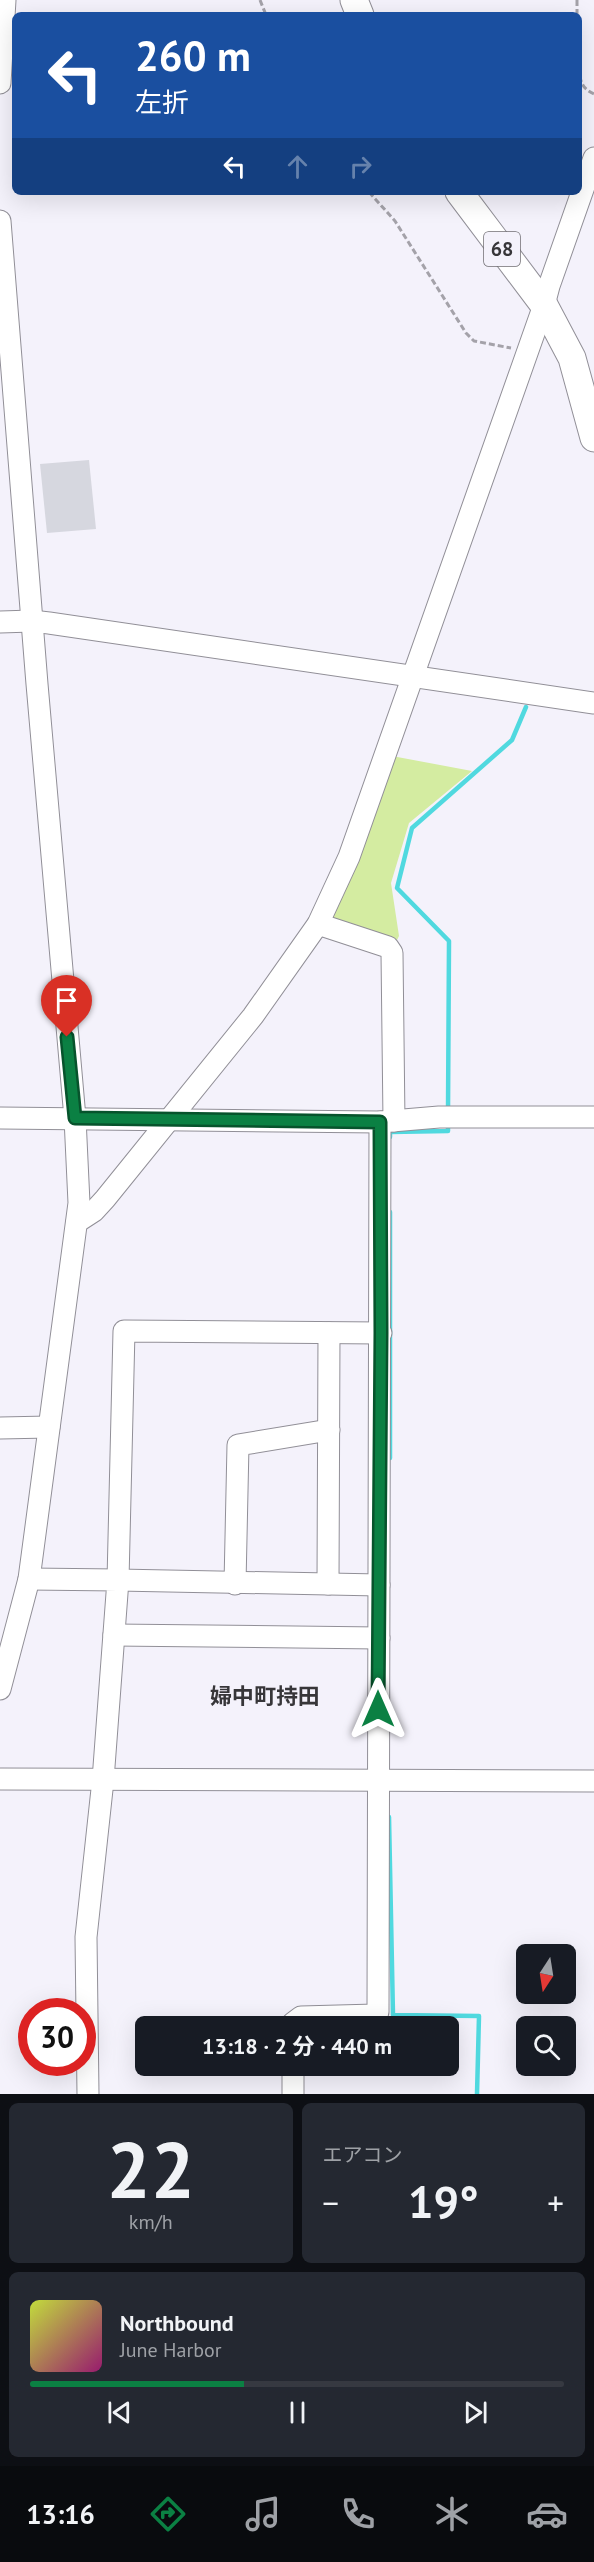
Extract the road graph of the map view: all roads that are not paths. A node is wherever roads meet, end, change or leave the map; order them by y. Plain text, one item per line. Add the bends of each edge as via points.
1 (6, 0) edge
2 (0, 83) edge
3 (594, 158) edge
4 (582, 192) edge
5 (461, 195) edge
6 (581, 195) edge
7 (0, 220) edge
8 (544, 305) junction
9 (594, 438) edge
10 (32, 621) junction
11 (0, 622) edge
12 (412, 678) junction
13 (594, 703) edge
14 (318, 924) junction
15 (594, 1117) edge
16 (0, 1118) edge
17 (75, 1118) junction
18 (169, 1121) junction
19 (387, 1121) junction
20 (77, 1222) junction
21 (329, 1333) junction
22 (381, 1333) junction
23 (49, 1427) junction
24 (0, 1428) edge
25 (328, 1430) junction
26 (28, 1579) junction
27 (118, 1580) junction
28 (236, 1584) junction
29 (328, 1584) junction
30 (379, 1585) junction
31 (114, 1635) junction
32 (379, 1638) junction
33 (0, 1689) edge
34 (0, 1779) edge
35 (103, 1780) junction
36 (377, 1780) junction
37 (594, 1781) edge
38 (338, 2016) edge
39 (293, 2076) edge
40 (88, 2094) edge
41 (292, 2094) edge

1 - 2 street
3 - 4 street
5 - 8 main road, 68
6 - 8 street
7 - 10 street
8 - 9 main road, 68 via 572,358
8 - 12 street
10 - 11 street
10 - 12 street
10 - 17 street
12 - 13 street
12 - 14 street via 349,857
14 - 18 street via 253,1016
14 - 19 street via 392,953
15 - 19 street
16 - 17 street
17 - 18 street
17 - 20 street
18 - 19 street
18 - 20 street via 100,1205
19 - 22 street
20 - 23 street
21 - 22 street
21 - 25 street
21 - 27 street via 124,1331
22 - 30 street
23 - 24 street
23 - 26 street
25 - 28 street via 238,1445
25 - 29 street
26 - 27 street
26 - 33 street
27 - 28 street
27 - 31 street
28 - 29 street
29 - 30 street
30 - 32 street
31 - 32 street
31 - 35 street
32 - 36 street
34 - 35 street
35 - 36 street
35 - 40 street via 86,1937
36 - 37 street
36 - 38 street via 378,2012
39 - 41 street

